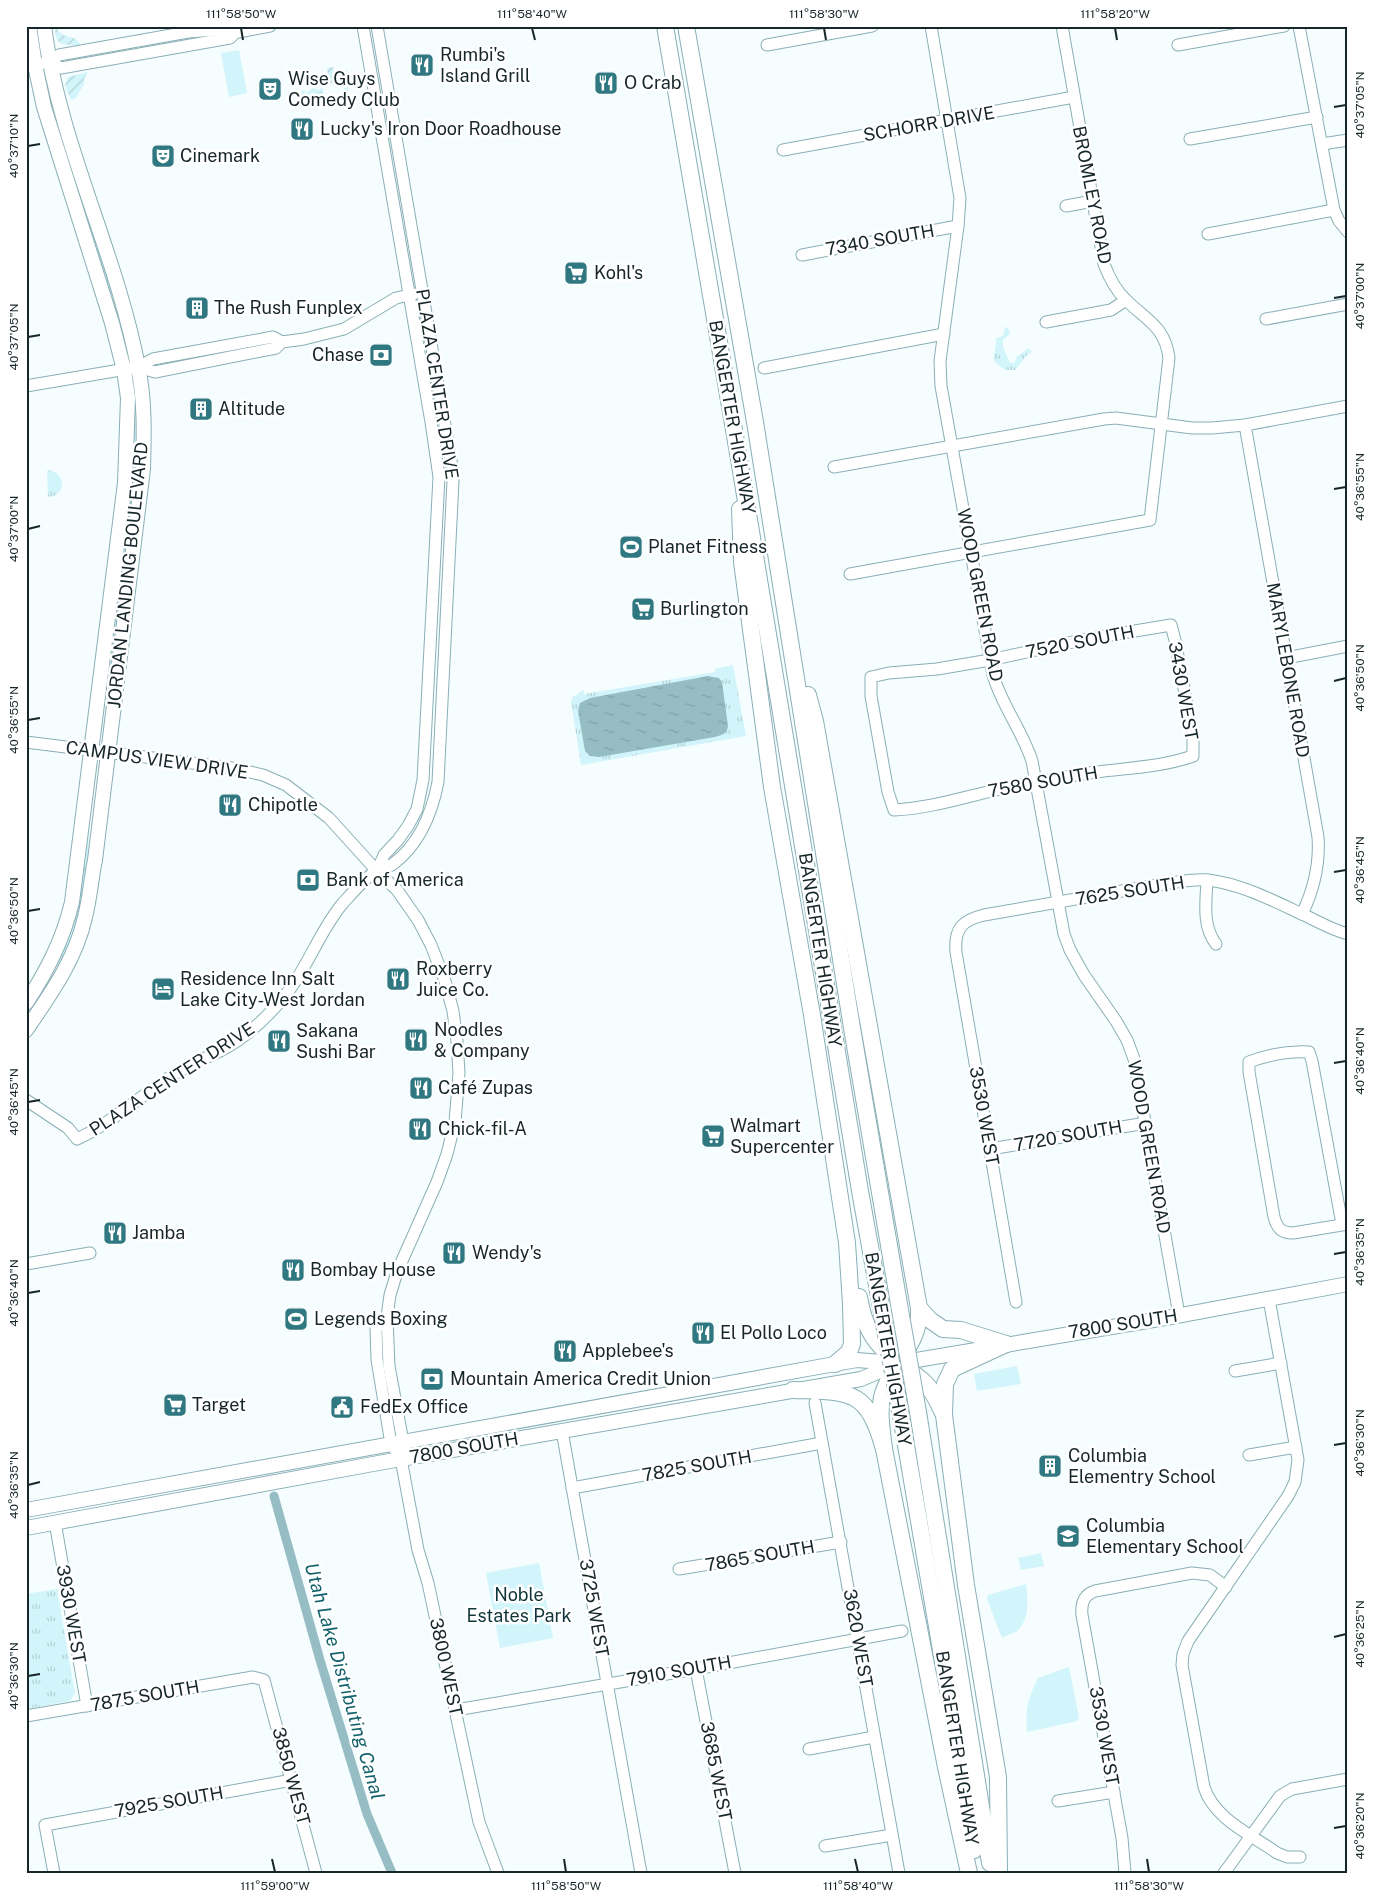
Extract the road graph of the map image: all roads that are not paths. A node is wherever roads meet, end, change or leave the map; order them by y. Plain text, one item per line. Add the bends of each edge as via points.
1 (29, 26) edge
2 (44, 26) edge
3 (270, 26) edge
4 (363, 26) edge
5 (377, 26) edge
6 (654, 26) edge
7 (664, 26) edge
8 (686, 26) edge
9 (872, 26) edge
10 (931, 26) edge
11 (1062, 26) edge
12 (1284, 26) edge
13 (1299, 26) edge
14 (1178, 44) dead end
15 (767, 45) dead end
16 (49, 62) junction
17 (30, 66) edge
18 (1074, 97) junction
19 (1317, 117) junction
20 (948, 121) junction
21 (1190, 139) dead end
22 (1348, 140) edge
23 (1322, 144) junction
24 (783, 150) dead end
25 (1093, 202) junction
26 (1066, 206) dead end
27 (1334, 210) junction
28 (696, 211) junction
29 (958, 226) junction
30 (1348, 232) edge
31 (1208, 234) dead end
32 (802, 254) dead end
33 (409, 294) junction
34 (424, 294) junction
35 (1126, 300) junction
36 (1348, 304) edge
37 (1266, 319) dead end
38 (1046, 322) dead end
39 (944, 334) junction
40 (138, 367) junction
41 (764, 368) dead end
42 (124, 370) junction
43 (26, 386) edge
44 (1348, 406) edge
45 (1160, 424) junction
46 (1245, 425) junction
47 (952, 446) junction
48 (834, 467) dead end
49 (741, 471) junction
50 (972, 552) junction
51 (850, 574) dead end
52 (783, 598) junction
53 (1171, 626) joint
54 (1348, 646) edge
55 (1286, 658) junction
56 (990, 660) junction
57 (26, 742) edge
58 (92, 750) junction
59 (107, 752) junction
60 (1193, 756) joint
61 (1036, 782) junction
62 (894, 810) joint
63 (377, 871) junction
64 (1207, 880) junction
65 (1058, 903) junction
66 (1302, 914) junction
67 (958, 930) joint
68 (1348, 934) edge
69 (1216, 944) dead end
70 (26, 1003) edge
71 (26, 1030) edge
72 (26, 1100) edge
73 (1146, 1123) junction
74 (990, 1150) junction
75 (1345, 1224) edge
76 (847, 1244) junction
77 (90, 1253) dead end
78 (26, 1264) edge
79 (1348, 1284) edge
80 (1269, 1299) junction
81 (1016, 1302) dead end
82 (919, 1308) junction
83 (1179, 1315) junction
84 (1006, 1344) junction
85 (899, 1363) junction
86 (1281, 1363) junction
87 (835, 1364) junction
88 (1235, 1371) dead end
89 (793, 1390) junction
90 (815, 1403) dead end
91 (944, 1415) junction
92 (562, 1431) junction
93 (397, 1443) junction
94 (822, 1443) junction
95 (1296, 1447) junction
96 (884, 1449) junction
97 (1249, 1455) dead end
98 (401, 1459) junction
99 (265, 1467) junction
100 (572, 1488) junction
101 (205, 1495) junction
102 (26, 1510) edge
103 (55, 1522) junction
104 (26, 1528) edge
105 (841, 1542) junction
106 (679, 1569) dead end
107 (1226, 1587) junction
108 (902, 1631) dead end
109 (858, 1639) junction
110 (696, 1669) junction
111 (264, 1680) joint
112 (607, 1684) junction
113 (87, 1706) junction
114 (456, 1710) junction
115 (26, 1716) edge
116 (874, 1737) junction
117 (809, 1748) dead end
118 (1348, 1779) edge
119 (292, 1780) junction
120 (1114, 1792) junction
121 (1058, 1801) dead end
122 (892, 1835) junction
123 (1251, 1835) junction
124 (825, 1846) dead end
125 (1300, 1857) dead end
126 (54, 1873) edge
127 (316, 1873) edge
128 (498, 1873) edge
129 (641, 1873) edge
130 (734, 1873) edge
131 (899, 1873) edge
132 (969, 1873) edge
133 (976, 1873) edge
134 (992, 1873) edge
135 (998, 1873) edge
136 (1125, 1873) edge
137 (1224, 1873) edge

1 - 17 main road, JORDAN LANDING BOULEVARD
2 - 16 main road, JORDAN LANDING BOULEVARD
3 - 16 street via 236,32 229,29 188,32 59,54
4 - 33 street, PLAZA CENTER DRIVE
5 - 34 street, PLAZA CENTER DRIVE
6 - 28 highway via 677,148
7 - 28 highway, BANGERTER HIGHWAY
8 - 52 highway, BANGERTER HIGHWAY
9 - 15 street
10 - 20 street, WOOD GREEN ROAD
11 - 18 street, BROMLEY ROAD
12 - 14 street
13 - 19 street
16 - 17 street
16 - 40 main road, JORDAN LANDING BOULEVARD via 68,136 125,310
17 - 42 main road, JORDAN LANDING BOULEVARD
18 - 20 street, SCHORR DRIVE
18 - 25 street, BROMLEY ROAD
19 - 21 street
19 - 23 street
20 - 24 street, SCHORR DRIVE
20 - 29 street, WOOD GREEN ROAD via 958,184
22 - 23 street
23 - 27 street
25 - 26 street
25 - 35 street, BROMLEY ROAD via 1104,264 1115,288
27 - 30 street
27 - 31 street
28 - 49 highway, BANGERTER HIGHWAY
29 - 32 street, 7340 SOUTH
29 - 39 street, WOOD GREEN ROAD
33 - 34 street
33 - 40 street via 396,298 344,329 282,342 273,337 266,338 153,359
33 - 63 street, PLAZA CENTER DRIVE via 439,477 426,733 423,780 417,809 398,840 384,855
34 - 63 street, PLAZA CENTER DRIVE via 453,481 438,782 431,811 418,837 392,864
35 - 38 street via 1111,310
35 - 45 street, BROMLEY ROAD via 1162,333 1168,348
36 - 37 street
39 - 41 street
39 - 47 street, WOOD GREEN ROAD via 941,386
40 - 42 street
40 - 59 main road, JORDAN LANDING BOULEVARD via 143,399 143,469
42 - 43 street
42 - 58 main road, JORDAN LANDING BOULEVARD via 128,398 126,483
44 - 46 street
45 - 46 street via 1212,428
45 - 47 street via 1104,419
45 - 50 street, BROMLEY ROAD via 1150,520
46 - 55 street, MARYLEBONE ROAD
47 - 48 street
47 - 50 street, WOOD GREEN ROAD
49 - 76 highway via 739,526 757,678
49 - 133 highway, BANGERTER HIGHWAY, bridge via 860,1191 967,1802
50 - 51 street
50 - 56 street, WOOD GREEN ROAD
52 - 82 highway via 815,721
52 - 134 highway, BANGERTER HIGHWAY, bridge
53 - 56 street, 7520 SOUTH via 1087,639
53 - 60 street, 3430 WEST via 1193,737
54 - 55 street
55 - 66 street, MARYLEBONE ROAD via 1319,851 1314,886
56 - 61 street, WOOD GREEN ROAD via 997,689 1027,746
56 - 62 street, 7520 SOUTH via 871,677 871,696
57 - 58 street, CAMPUS VIEW DRIVE
58 - 59 street, CAMPUS VIEW DRIVE
58 - 70 main road, JORDAN LANDING BOULEVARD via 68,918 54,956
59 - 63 street, CAMPUS VIEW DRIVE via 232,768 263,775 286,785 330,818
59 - 71 main road, JORDAN LANDING BOULEVARD via 86,917 65,969
60 - 61 street, 7580 SOUTH via 1150,767
61 - 62 street, 7580 SOUTH via 988,790 935,805
61 - 65 street, WOOD GREEN ROAD
63 - 72 street, PLAZA CENTER DRIVE via 334,914 287,992 263,1020 234,1042 179,1071 104,1125 77,1139 68,1128
63 - 93 street, CAMPUS VIEW DRIVE via 406,903 439,965 453,1011 459,1073 456,1113 447,1154 390,1295 387,1317 389,1366
64 - 65 street, 7625 SOUTH via 1170,883
64 - 66 street, 7625 SOUTH via 1254,892
64 - 69 street via 1206,924
65 - 67 street, 7625 SOUTH via 974,917
65 - 73 street, WOOD GREEN ROAD via 1070,950 1127,1040 1134,1059
66 - 68 street, 7625 SOUTH
67 - 74 street, 3530 WEST via 956,952
73 - 74 street, 7720 SOUTH
73 - 83 street, WOOD GREEN ROAD
74 - 81 street, 3530 WEST
75 - 75 street via 1309,1052 1249,1062 1278,1227 1293,1233
76 - 85 highway via 868,1329 883,1350
76 - 87 highway via 852,1344 849,1352
77 - 78 street
79 - 80 main road, 7800 SOUTH
80 - 83 main road, 7800 SOUTH
80 - 86 street
82 - 84 highway via 944,1329 961,1330
82 - 85 highway via 916,1334
83 - 84 main road, 7800 SOUTH
84 - 85 main road, 7800 SOUTH
84 - 91 highway via 952,1369 945,1384
85 - 87 main road, 7800 SOUTH via 857,1360
85 - 89 main road, 7800 SOUTH via 861,1379
85 - 91 highway via 925,1383
85 - 96 highway via 884,1388 881,1403
86 - 88 street
86 - 95 street
87 - 93 main road, 7800 SOUTH
89 - 92 main road, 7800 SOUTH
89 - 96 highway via 841,1392 853,1397 874,1419
90 - 94 street, 3620 WEST
91 - 135 highway via 966,1585 998,1777
92 - 98 main road, 7800 SOUTH
92 - 100 street, 3725 WEST
93 - 98 street, CAMPUS VIEW DRIVE
93 - 99 main road, 7800 SOUTH
94 - 100 street, 7825 SOUTH
94 - 105 street, 3620 WEST
95 - 97 street
95 - 107 street via 1298,1468 1292,1489
96 - 132 highway
98 - 101 main road, 7800 SOUTH
98 - 114 street, 3800 WEST via 418,1550
99 - 101 main road via 261,1474 249,1480 212,1486
99 - 102 main road, 7800 SOUTH
100 - 112 street, 3725 WEST
101 - 103 main road, 7800 SOUTH
103 - 104 main road, 7800 SOUTH
103 - 113 street, 3930 WEST
105 - 106 street, 7865 SOUTH
105 - 109 street, 3620 WEST
107 - 120 street, 3530 WEST via 1210,1575 1192,1573 1094,1591 1084,1600 1082,1615
107 - 123 street via 1188,1641 1183,1671 1206,1794 1218,1811
108 - 109 street, 7910 SOUTH
109 - 110 street, 7910 SOUTH
109 - 116 street, 3620 WEST
110 - 112 street, 7910 SOUTH
110 - 130 street, 3685 WEST
111 - 113 street, 7875 SOUTH via 253,1676
111 - 119 street, 3850 WEST
112 - 114 street, 7910 SOUTH
112 - 129 street, 3725 WEST
113 - 115 street, 7875 SOUTH
114 - 128 street, 3800 WEST via 479,1822
116 - 117 street
116 - 122 street, 3620 WEST
118 - 123 street via 1284,1793 1276,1799
119 - 126 street, 7925 SOUTH via 46,1825
119 - 127 street, 3850 WEST
120 - 121 street
120 - 136 street, 3530 WEST
122 - 124 street
122 - 131 street, 3620 WEST
123 - 125 street via 1282,1855
123 - 137 street

